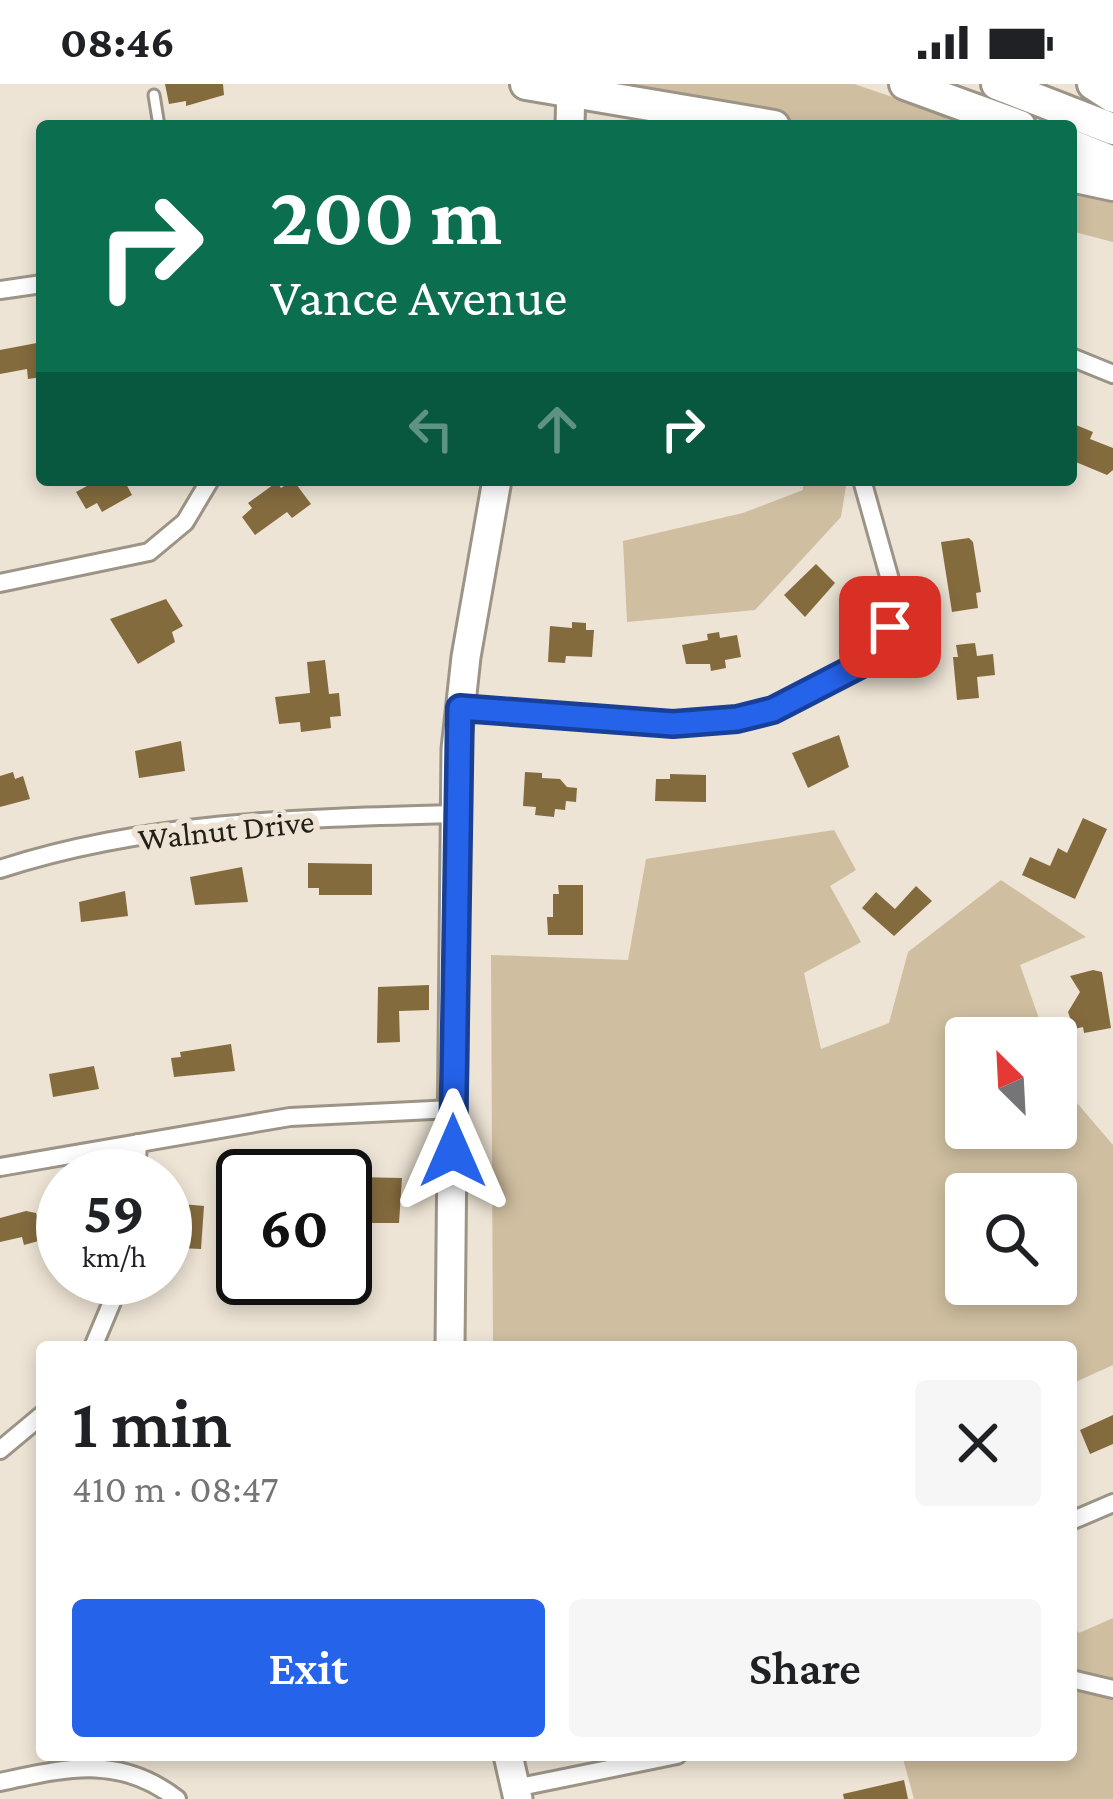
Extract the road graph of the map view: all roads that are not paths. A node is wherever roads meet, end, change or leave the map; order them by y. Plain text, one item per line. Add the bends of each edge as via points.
1 (526, 84) edge
2 (905, 84) edge
3 (997, 84) edge
4 (1093, 84) edge
5 (571, 88) edge
6 (154, 95) dead end
7 (1113, 97) edge
8 (158, 120) edge
9 (570, 120) edge
10 (742, 120) edge
11 (1004, 120) edge
12 (1113, 129) edge
13 (1077, 148) edge
14 (1113, 162) edge
15 (1077, 177) edge
16 (1113, 185) edge
17 (36, 285) edge
18 (0, 290) edge
19 (1077, 359) edge
20 (1113, 374) edge
21 (206, 486) edge
22 (495, 486) edge
23 (864, 486) edge
24 (0, 584) edge
25 (460, 708) junction
26 (456, 814) junction
27 (0, 868) edge
28 (453, 1109) junction
29 (138, 1143) junction
30 (138, 1149) edge
31 (0, 1167) edge
32 (111, 1305) edge
33 (96, 1341) edge
34 (450, 1341) edge
35 (36, 1420) edge
36 (0, 1450) edge
37 (1113, 1503) edge
38 (1077, 1518) edge
39 (1077, 1680) edge
40 (1113, 1689) edge
41 (509, 1761) edge
42 (652, 1761) edge
43 (0, 1782) edge
44 (516, 1793) edge
45 (176, 1799) edge

1 - 5 highway
2 - 11 highway
3 - 12 highway
4 - 7 highway
5 - 9 main road
5 - 10 highway
6 - 8 lane
13 - 14 highway
15 - 16 highway
17 - 18 street
19 - 20 street
21 - 24 street via 185,522 149,552
22 - 25 main road
23 - 25 street via 894,612 884,641 862,664 773,710 705,723
25 - 26 main road
26 - 27 street, Walnut Drive via 184,830
26 - 28 main road
28 - 29 street via 290,1117
28 - 34 main road
29 - 30 street
29 - 31 street
32 - 33 street
35 - 36 street
37 - 38 street
39 - 40 street
41 - 44 main road
42 - 44 street
43 - 45 street via 97,1765 139,1775

